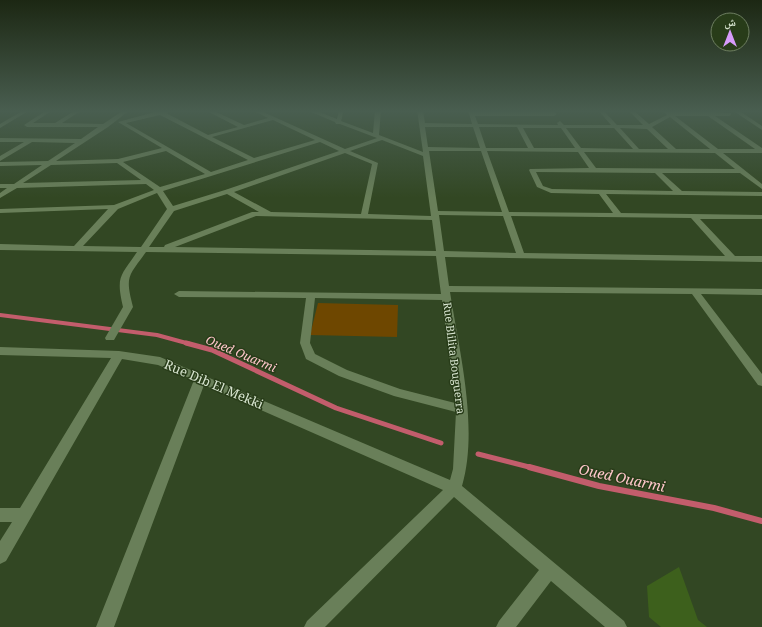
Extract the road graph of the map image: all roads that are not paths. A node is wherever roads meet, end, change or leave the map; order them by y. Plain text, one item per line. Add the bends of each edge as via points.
1 (150, 139) edge
2 (212, 139) edge
3 (379, 139) edge
4 (387, 139) edge
5 (424, 139) edge
6 (480, 139) edge
7 (526, 139) edge
8 (572, 139) edge
9 (627, 139) edge
10 (661, 139) edge
11 (702, 139) edge
12 (745, 139) edge
13 (0, 140) edge
14 (31, 140) junction
15 (320, 140) joint
16 (83, 141) joint
17 (166, 149) junction
18 (484, 149) junction
19 (532, 150) junction
20 (580, 150) junction
21 (638, 150) junction
22 (674, 151) junction
23 (762, 151) edge
24 (344, 152) junction
25 (426, 152) junction
26 (718, 152) junction
27 (0, 159) edge
28 (118, 161) junction
29 (254, 161) junction
30 (49, 163) junction
31 (0, 164) edge
32 (594, 170) junction
33 (657, 171) junction
34 (743, 171) junction
35 (210, 174) junction
36 (148, 182) junction
37 (0, 186) edge
38 (16, 186) junction
39 (762, 187) edge
40 (159, 190) junction
41 (228, 192) junction
42 (602, 192) junction
43 (680, 193) junction
44 (762, 194) edge
45 (0, 196) edge
46 (115, 207) junction
47 (172, 209) junction
48 (0, 211) edge
49 (267, 213) junction
50 (506, 213) junction
51 (435, 215) junction
52 (619, 215) junction
53 (364, 216) junction
54 (693, 216) junction
55 (762, 217) edge
56 (0, 248) edge
57 (76, 248) junction
58 (144, 249) junction
59 (162, 250) junction
60 (441, 255) junction
61 (521, 256) junction
62 (733, 259) junction
63 (762, 259) edge
64 (694, 292) junction
65 (762, 292) edge
66 (446, 293) junction
67 (179, 294) dead end
68 (311, 295) junction
69 (110, 338) dead end
70 (4, 351) edge
71 (119, 355) junction
72 (0, 361) edge
73 (200, 378) junction
74 (762, 382) edge
75 (462, 409) junction
76 (454, 488) junction
77 (0, 515) edge
78 (24, 515) junction
79 (0, 556) edge
80 (550, 570) junction
81 (105, 627) edge
82 (313, 627) edge
83 (505, 627) edge
84 (618, 627) edge

1 - 17 street
2 - 29 street
3 - 24 street
4 - 25 street
5 - 25 street, Rue Blilita Bouguerra
6 - 18 street
7 - 19 street
8 - 20 street
9 - 21 street
10 - 22 street
11 - 26 street
12 - 23 street
13 - 14 street
14 - 16 street
14 - 27 street
15 - 24 street
15 - 29 street
16 - 30 street
17 - 28 street
17 - 35 street
18 - 19 street
18 - 25 street
18 - 50 street
19 - 20 street
20 - 21 street
20 - 32 street
21 - 22 street
22 - 26 street
23 - 26 street
24 - 41 street
24 - 53 street via 375,163
25 - 51 street, Rue Blilita Bouguerra
26 - 34 street
28 - 30 street
28 - 36 street
29 - 35 street
30 - 31 street
30 - 38 street
32 - 33 street
32 - 42 street via 532,170 540,186 551,191
33 - 34 street
33 - 43 street
34 - 39 street
35 - 40 street
36 - 38 street
36 - 40 street
37 - 38 street
38 - 45 street
40 - 46 street
40 - 47 street
41 - 47 street
41 - 49 street
42 - 43 street
42 - 52 street
43 - 44 street
46 - 48 street
46 - 57 street
47 - 58 street
49 - 53 street
49 - 59 street via 255,214
50 - 51 street
50 - 52 street
50 - 61 street
51 - 53 street
51 - 60 street, Rue Blilita Bouguerra
52 - 54 street
54 - 55 street
54 - 62 street
56 - 57 street
57 - 58 street
58 - 59 street
58 - 69 street via 124,277 128,307
59 - 60 street
60 - 61 street
60 - 66 street, Rue Blilita Bouguerra
61 - 62 street
62 - 63 street
64 - 65 street
64 - 66 street
64 - 74 street
66 - 68 street
66 - 75 street, Rue Blilita Bouguerra
67 - 68 street
68 - 75 street via 305,343 310,356 343,373 398,393
70 - 71 street, Rue Dib El Mekki
70 - 72 street
71 - 73 street, Rue Dib El Mekki via 160,361
71 - 78 street
73 - 76 street, Rue Dib El Mekki
73 - 81 street
75 - 76 street, Rue Blilita Bouguerra via 460,469
76 - 80 street
76 - 82 street
77 - 78 street
78 - 79 street
80 - 83 street
80 - 84 street

